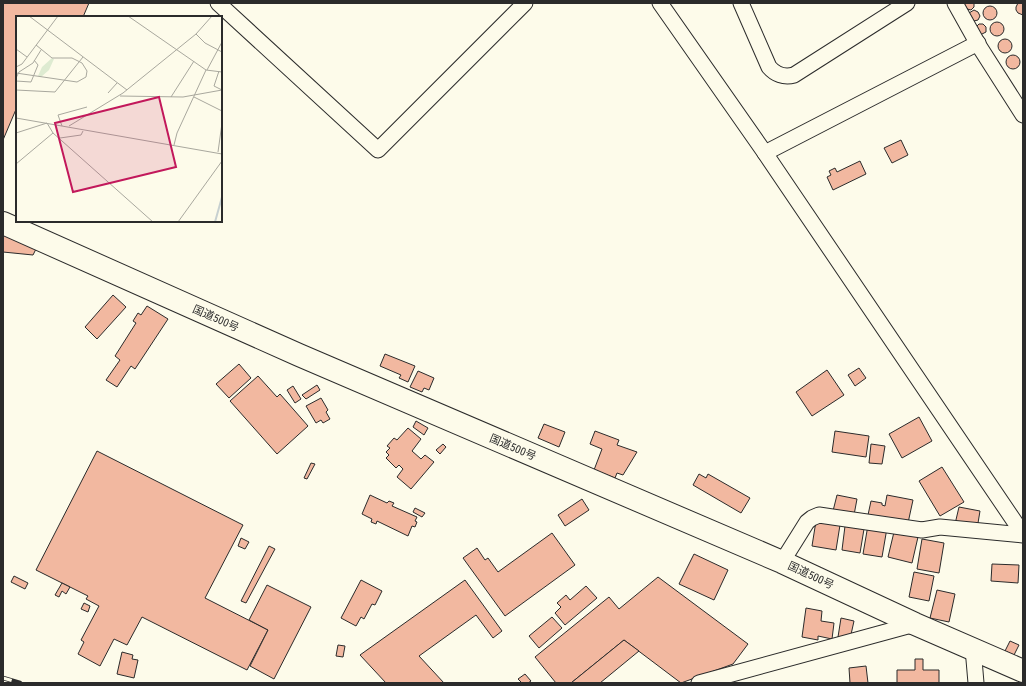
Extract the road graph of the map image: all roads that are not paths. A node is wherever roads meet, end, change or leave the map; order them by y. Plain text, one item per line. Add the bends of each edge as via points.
1 (218, 3) edge
2 (525, 3) edge
3 (660, 3) edge
4 (740, 3) edge
5 (907, 3) edge
6 (956, 3) edge
7 (978, 43) junction
8 (1023, 115) edge
9 (765, 153) junction
10 (3, 223) edge
11 (1023, 534) edge
12 (782, 562) junction
13 (915, 624) junction
14 (973, 648) junction
15 (1023, 671) edge
16 (699, 683) edge
17 (976, 683) edge

1 - 2 street via 378,150
3 - 9 street
4 - 5 street via 769,67 778,74 790,76
6 - 7 street
7 - 8 street
7 - 9 street
9 - 11 street
10 - 12 highway, 国道500号 via 299,355
11 - 12 street via 940,527 922,530 819,515 807,522
12 - 13 highway, 国道500号
13 - 14 highway, 国道500号
13 - 16 street
14 - 15 highway, 国道500号
14 - 17 street

